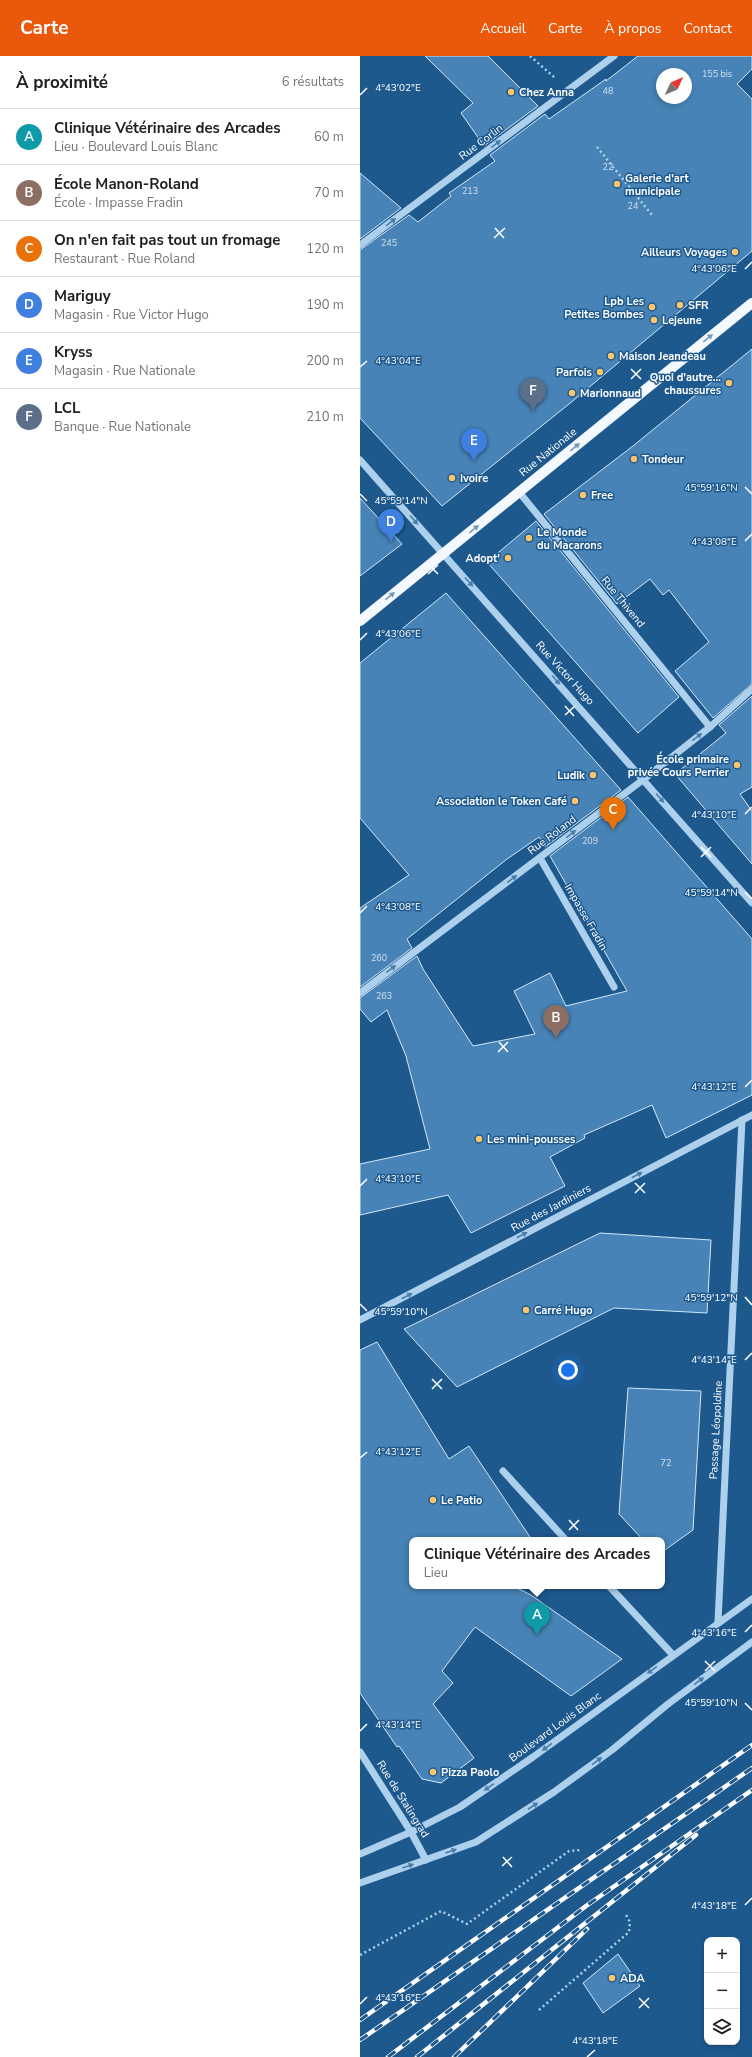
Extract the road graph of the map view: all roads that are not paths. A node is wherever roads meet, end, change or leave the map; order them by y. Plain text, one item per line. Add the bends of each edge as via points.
1 (614, 56) edge
2 (360, 245) edge
3 (752, 303) edge
4 (360, 460) edge
5 (519, 492) junction
6 (443, 553) junction
7 (360, 621) edge
8 (752, 689) edge
9 (710, 726) junction
10 (644, 779) junction
11 (540, 858) junction
12 (752, 903) edge
13 (614, 987) dead end
14 (360, 993) edge
15 (752, 1114) edge
16 (742, 1120) junction
17 (360, 1320) edge
18 (503, 1471) dead end
19 (563, 1537) edge
20 (612, 1589) edge
21 (752, 1598) edge
22 (718, 1622) junction
23 (752, 1642) edge
24 (673, 1655) junction
25 (360, 1752) edge
26 (411, 1832) junction
27 (360, 1854) edge
28 (426, 1860) junction
29 (360, 1883) edge

2 -> 1 street, Rue Corlin
5 -> 3 main road, Rue Nationale
4 -> 6 street, Rue Victor Hugo
6 -> 5 main road, Rue Nationale
5 - 9 street, Rue Thivend
7 -> 6 main road, Rue Nationale
6 -> 10 street, Rue Victor Hugo
8 - 9 street, Rue Roland
10 -> 9 street, Rue Roland
11 -> 10 street, Rue Roland
10 -> 12 street, Rue Victor Hugo
11 - 13 street, Impasse Fradin
14 -> 11 street, Rue Roland
15 - 16 street, Rue des Jardiniers
17 -> 16 street, Rue des Jardiniers
16 - 22 street, Passage Léopoldine
18 - 19 street
20 - 24 street
21 - 22 street, Boulevard Louis Blanc
22 - 24 street, Boulevard Louis Blanc
28 -> 23 street via 476,1842 554,1792
24 -> 26 street, Boulevard Louis Blanc via 460,1807
25 - 26 street, Rue de Stalingrad
26 - 27 street, Boulevard Louis Blanc
26 - 28 street, Rue de Stalingrad
29 -> 28 street

